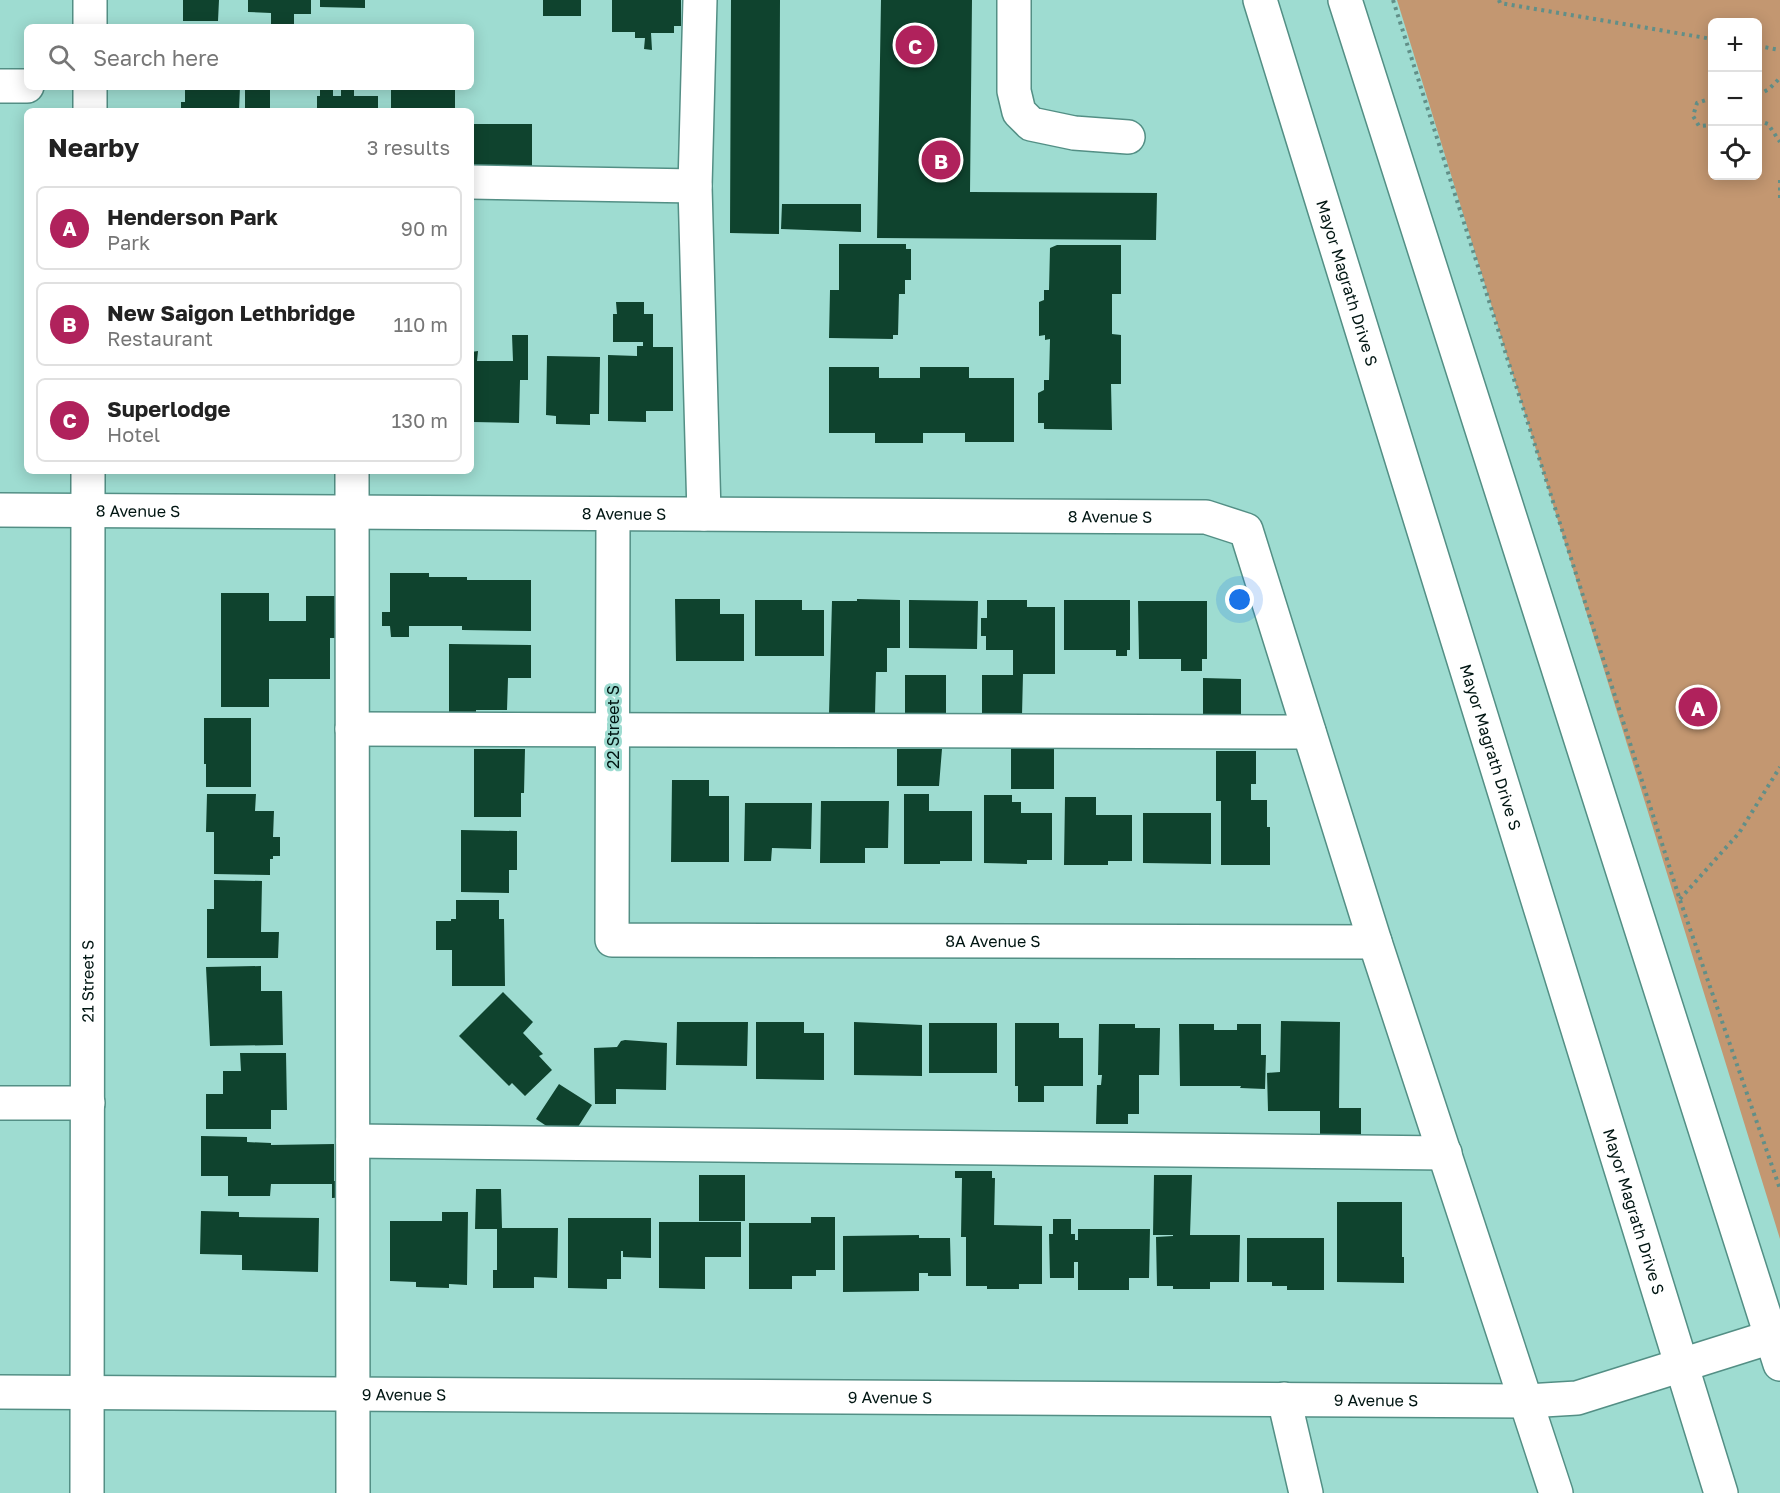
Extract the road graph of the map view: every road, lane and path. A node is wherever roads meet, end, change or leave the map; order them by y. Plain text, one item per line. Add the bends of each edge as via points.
1 (90, 0) edge
2 (700, 0) edge
3 (1014, 0) edge
4 (1260, 0) edge
5 (1345, 0) edge
6 (1393, 0) edge
7 (1499, 0) edge
8 (90, 24) edge
9 (1708, 38) edge
10 (1762, 47) edge
11 (1780, 50) edge
12 (1780, 78) edge
13 (0, 86) edge
14 (24, 86) edge
15 (90, 90) edge
16 (1762, 93) edge
17 (1708, 100) edge
18 (90, 108) edge
19 (1762, 122) edge
20 (1708, 126) edge
21 (1128, 137) dead end
22 (1780, 142) edge
23 (1780, 180) edge
24 (474, 182) edge
25 (695, 186) junction
26 (1780, 198) edge
27 (88, 474) edge
28 (352, 474) edge
29 (0, 510) edge
30 (87, 510) junction
31 (352, 512) junction
32 (613, 514) junction
33 (704, 514) junction
34 (352, 729) junction
35 (613, 730) junction
36 (1309, 732) junction
37 (1780, 766) edge
38 (1680, 900) junction
39 (612, 940) joint
40 (1375, 942) junction
41 (0, 1103) edge
42 (88, 1103) junction
43 (352, 1141) junction
44 (1445, 1153) junction
45 (1780, 1189) edge
46 (1776, 1351) edge
47 (1680, 1365) junction
48 (0, 1392) edge
49 (88, 1392) junction
50 (353, 1394) junction
51 (1284, 1399) junction
52 (1527, 1401) junction
53 (87, 1493) edge
54 (353, 1493) edge
55 (1306, 1493) edge
56 (1556, 1493) edge
57 (1721, 1493) edge

1 - 8 street
2 - 25 street
3 - 21 street via 1014,91 1019,112 1030,124
4 - 47 street, Mayor Magrath Drive S
5 - 46 street
6 - 38 path
7 - 9 path
10 - 11 path
12 - 16 path
13 - 14 street
15 - 18 street
17 - 20 path via 1697,103 1693,116 1699,126
19 - 22 path
23 - 26 path
24 - 25 street
25 - 33 street
27 - 30 street, 21 Street S
28 - 31 street
29 - 30 street, 8 Avenue S
30 - 31 street, 8 Avenue S
30 - 42 street, 21 Street S
31 - 32 street, 8 Avenue S
31 - 34 street
32 - 33 street, 8 Avenue S
32 - 35 street, 22 Street S
33 - 36 street, 8 Avenue S via 1206,517 1246,530
34 - 35 street
34 - 43 street
35 - 36 street
35 - 39 street, 22 Street S
36 - 40 street
37 - 38 path via 1739,833
38 - 45 path
39 - 40 street, 8A Avenue S
40 - 44 street
41 - 42 street
42 - 49 street, 21 Street S
43 - 44 street
43 - 50 street
44 - 52 street
46 - 47 street, 9 Avenue S
47 - 52 street, 9 Avenue S via 1577,1398
47 - 57 street, Mayor Magrath Drive S
48 - 49 street, 9 Avenue S
49 - 50 street, 9 Avenue S
49 - 53 street, 21 Street S
50 - 51 street, 9 Avenue S
50 - 54 street
51 - 52 street, 9 Avenue S
51 - 55 street
52 - 56 street

